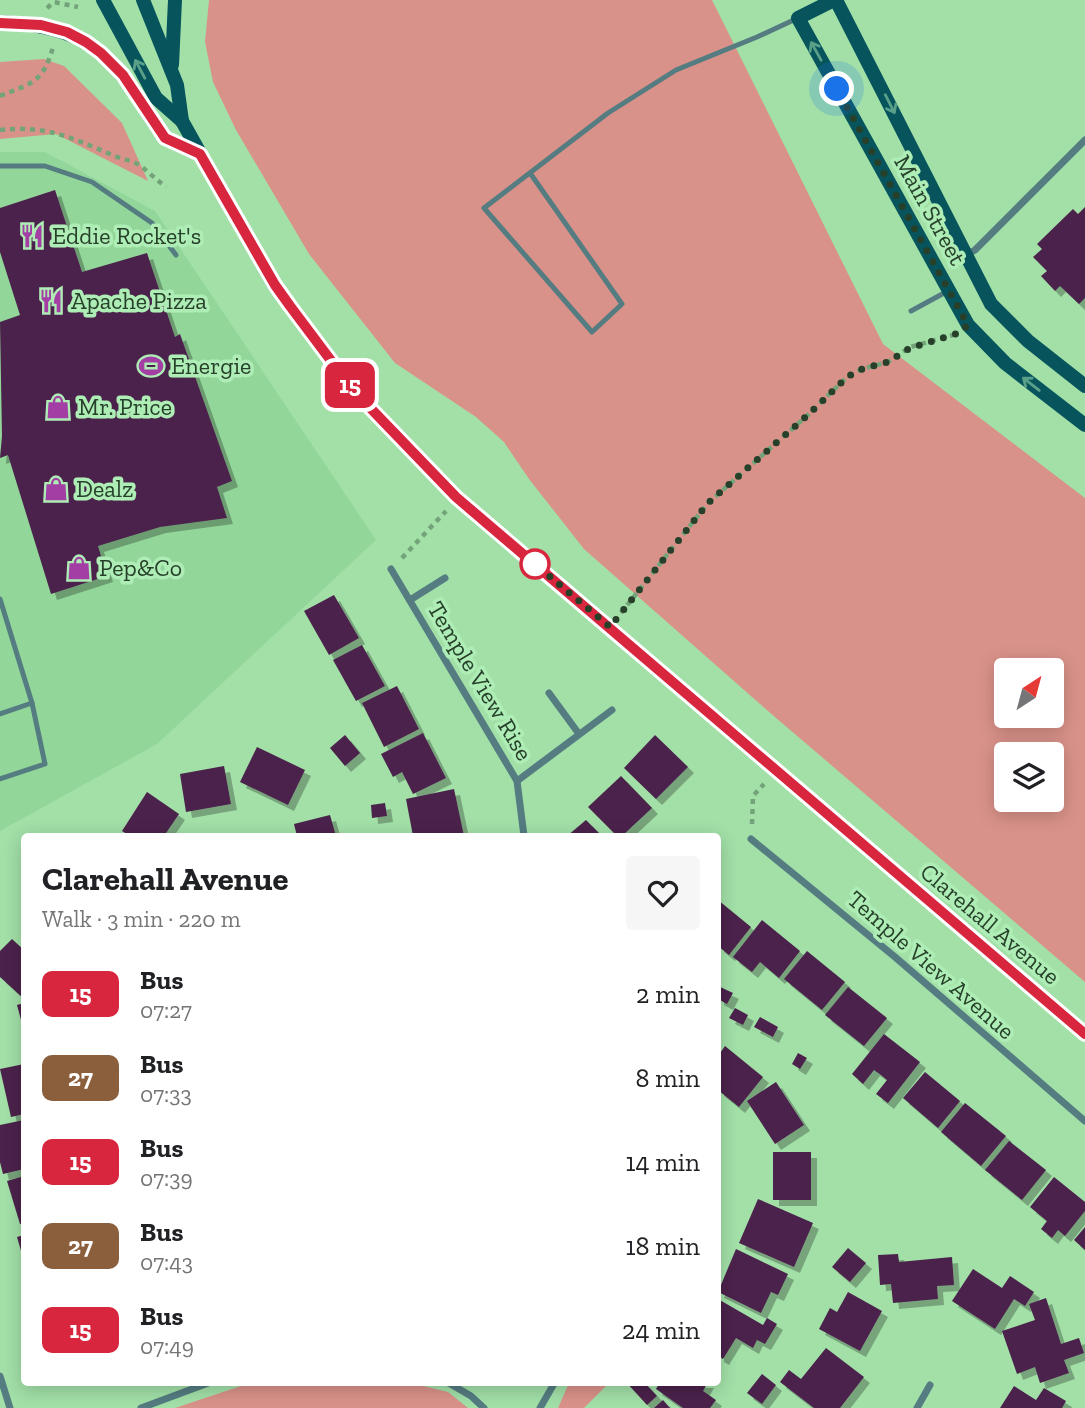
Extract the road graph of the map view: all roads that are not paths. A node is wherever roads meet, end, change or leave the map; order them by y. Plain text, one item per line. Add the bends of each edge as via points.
1 (103, 0) edge
2 (143, 0) edge
3 (174, 0) edge
4 (835, 0) edge
5 (798, 18) junction
6 (0, 22) edge
7 (172, 72) junction
8 (182, 121) junction
9 (1085, 140) edge
10 (200, 154) junction
11 (0, 166) edge
12 (530, 173) junction
13 (176, 255) dead end
14 (966, 255) junction
15 (949, 290) junction
16 (911, 311) dead end
17 (1085, 386) edge
18 (1085, 425) edge
19 (391, 569) road end
20 (445, 578) dead end
21 (0, 598) edge
22 (410, 600) junction
23 (549, 693) dead end
24 (32, 704) junction
25 (612, 710) dead end
26 (0, 714) edge
27 (579, 734) junction
28 (0, 779) edge
29 (517, 781) junction
30 (524, 833) edge
31 (751, 839) road end
32 (1085, 1034) edge
33 (1085, 1121) edge
34 (0, 1376) edge
35 (930, 1385) dead end
36 (200, 1386) edge
37 (454, 1386) edge
38 (553, 1386) edge
39 (10, 1408) edge
40 (141, 1408) edge
41 (484, 1408) edge
42 (540, 1408) edge
43 (917, 1408) edge

8 -> 1 main road, Clarehall Avenue via 156,98
2 - 7 main road, Clarehall Avenue
3 - 7 main road
4 - 5 main road, Main Street
4 -> 14 main road, Main Street
5 - 12 lane via 676,70 608,113
15 -> 5 main road, Main Street
6 - 10 main road via 41,25 86,42 123,75 165,138
7 - 8 main road, Clarehall Avenue
8 - 10 main road, Clarehall Avenue
9 - 14 street
10 - 32 main road, Clarehall Avenue via 282,295 353,390 456,497
11 - 13 lane via 45,166 92,182 152,223
12 - 12 lane via 622,304 592,332 484,208
14 - 17 main road, Main Street via 991,304 1028,341
15 - 16 lane
18 -> 15 main road, Main Street via 1005,363 968,325
19 - 22 street, Temple View Rise
20 - 22 street, Temple View Rise
21 - 24 lane
22 - 29 street, Temple View Rise
23 - 27 street
24 - 26 lane
24 - 28 lane via 45,764
25 - 27 street, Temple View Rise
27 - 29 street, Temple View Rise
29 - 30 street, Temple View Rise
31 - 33 street, Temple View Avenue
34 - 39 street
35 - 43 street
36 - 40 street
37 - 41 street
38 - 42 street

